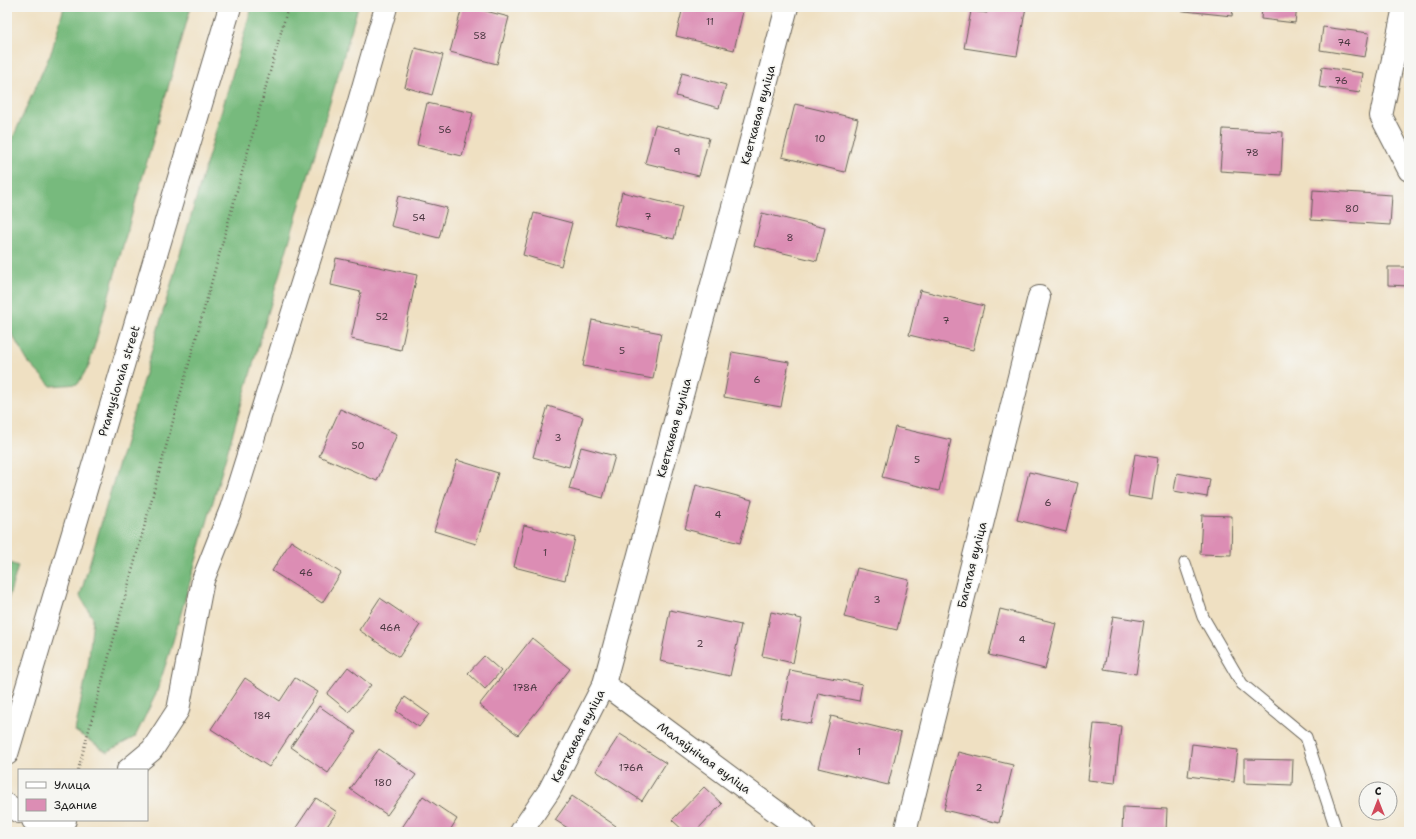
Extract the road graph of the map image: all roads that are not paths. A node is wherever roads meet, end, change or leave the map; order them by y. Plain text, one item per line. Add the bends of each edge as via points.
1 (230, 7) edge
2 (386, 7) edge
3 (787, 7) edge
4 (1404, 7) edge
5 (1409, 170) edge
6 (1039, 298) dead end
7 (1186, 563) dead end
8 (604, 684) junction
9 (7, 754) edge
10 (129, 769) edge
11 (7, 805) edge
12 (18, 811) edge
13 (521, 832) edge
14 (804, 832) edge
15 (905, 832) edge
16 (1337, 832) edge

1 - 9 street, Pramyslovaia street
2 - 10 street via 358,105 231,509 203,580 178,710 152,750
3 - 8 street, Кветкавая вуліца
4 - 5 street via 1381,116
6 - 15 street, Багатая вуліца
7 - 16 lane via 1203,617 1242,684 1306,737
8 - 13 street, Кветкавая вуліца via 549,791
8 - 14 street, Маляўнічая вуліца
11 - 12 street

